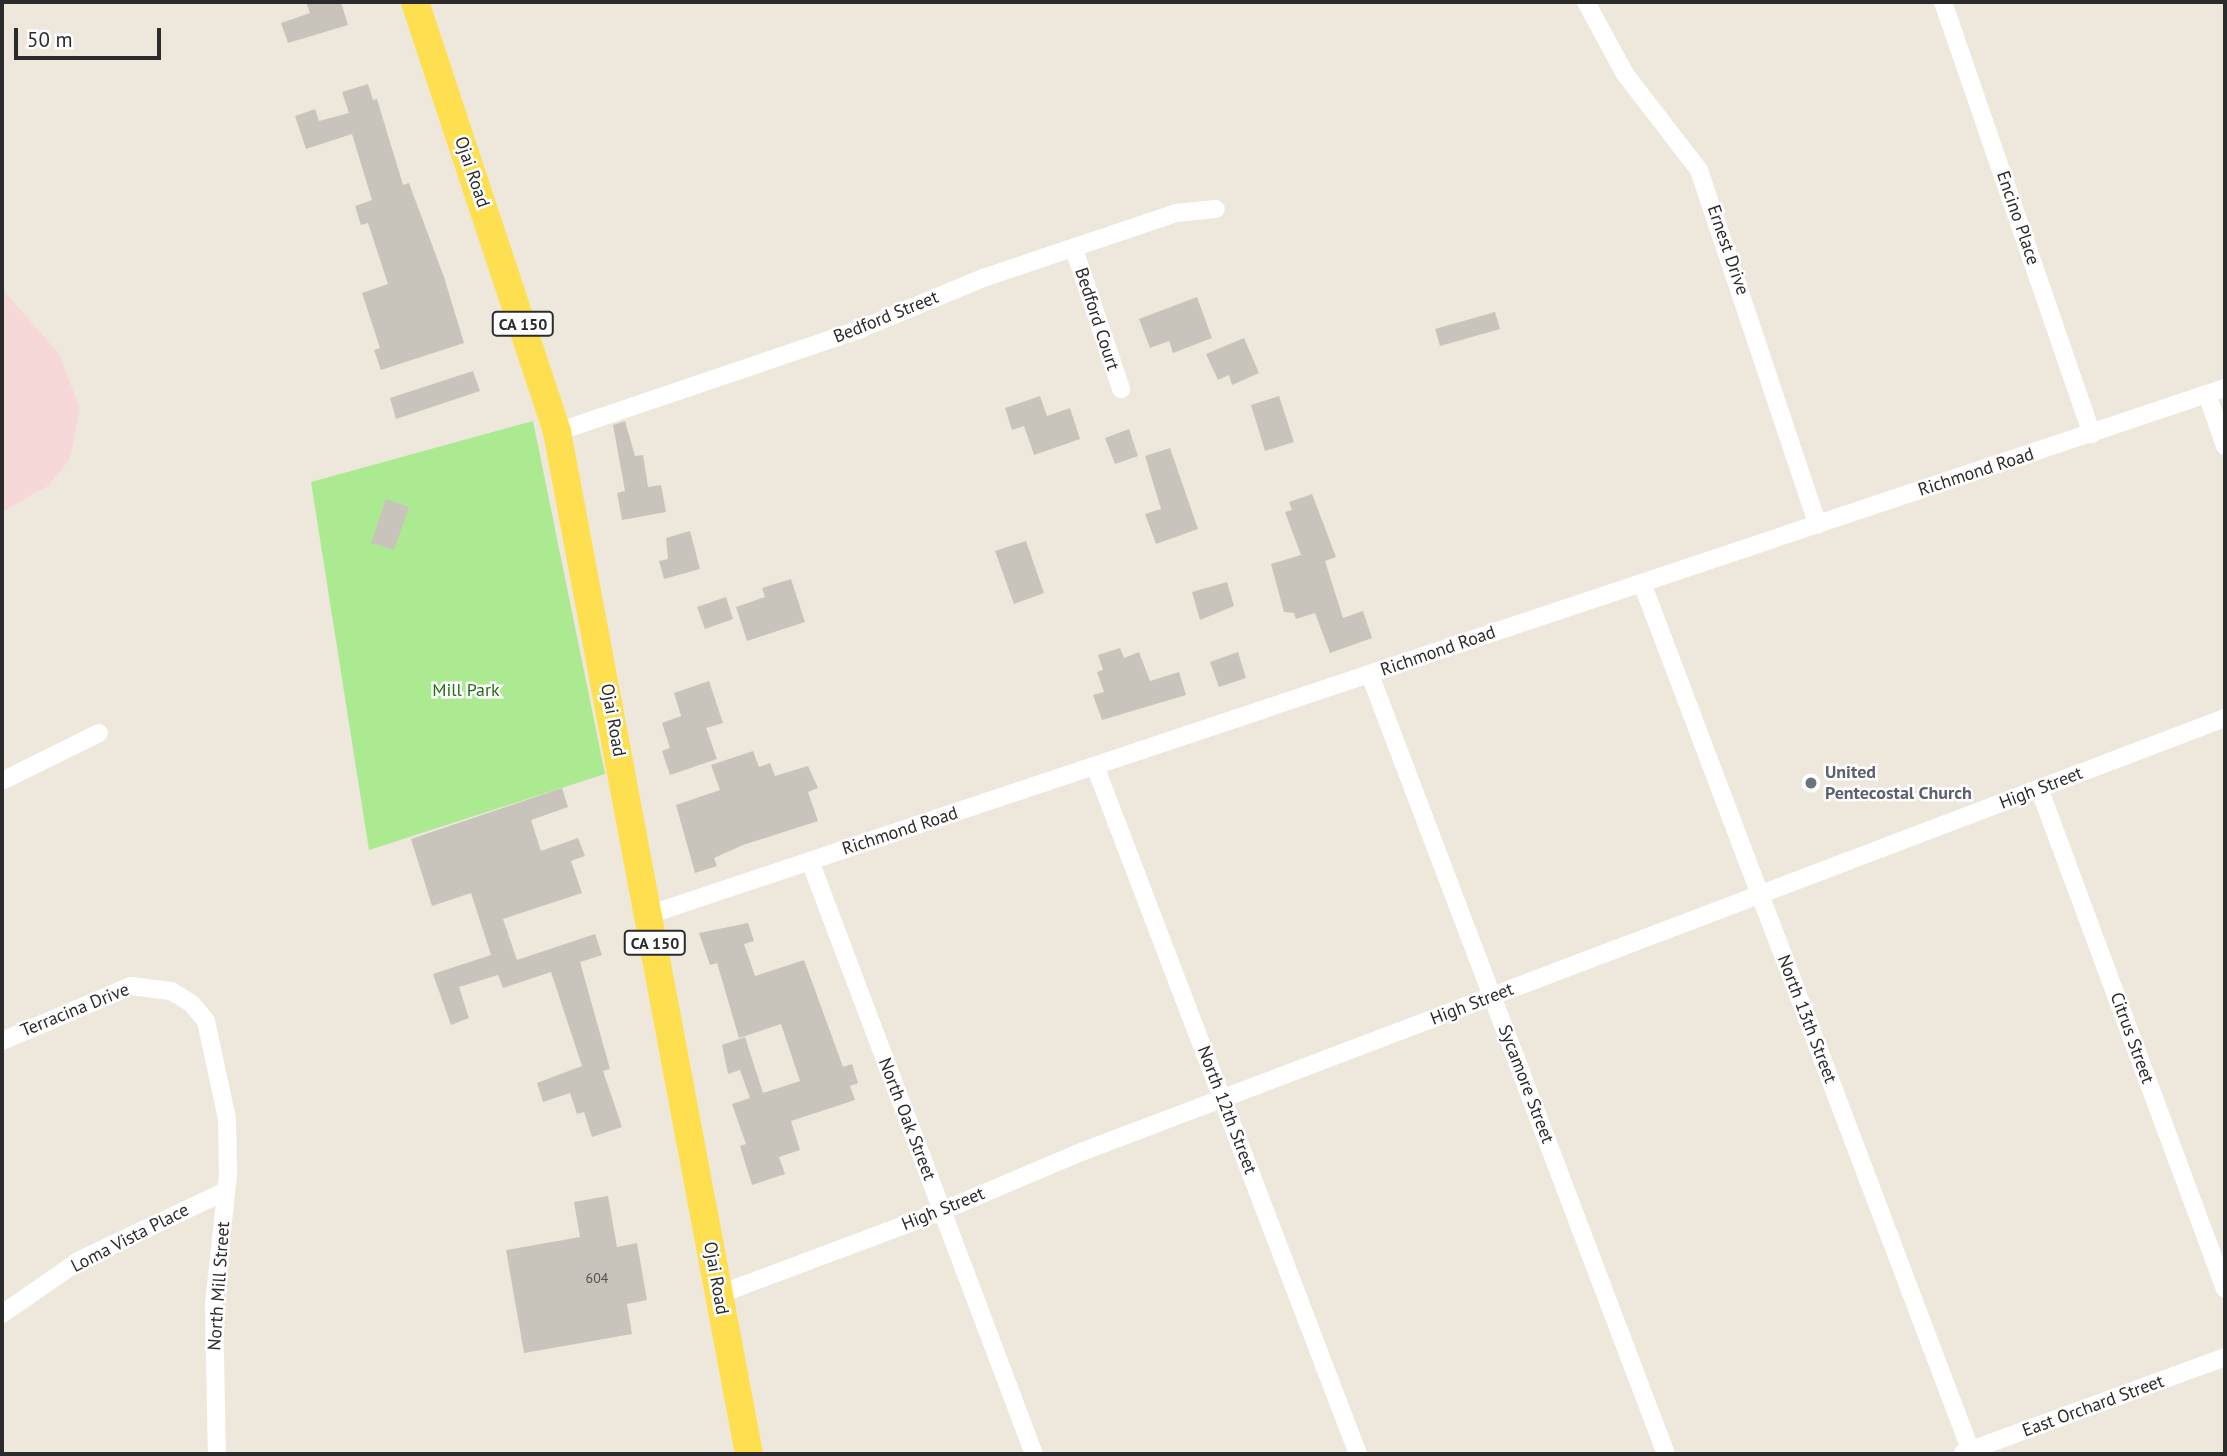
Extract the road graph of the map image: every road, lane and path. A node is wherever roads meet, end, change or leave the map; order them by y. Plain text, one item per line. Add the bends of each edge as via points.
1 (415, 2) edge
2 (1586, 2) edge
3 (1943, 2) edge
4 (1216, 209) dead end
5 (1074, 249) junction
6 (2225, 388) edge
7 (1121, 389) dead end
8 (2207, 394) junction
9 (557, 432) junction
10 (2092, 434) junction
11 (2225, 446) edge
12 (1818, 525) junction
13 (1642, 583) junction
14 (1370, 675) junction
15 (2225, 718) edge
16 (99, 733) dead end
17 (1095, 766) junction
18 (2, 781) edge
19 (2039, 788) junction
20 (810, 862) junction
21 (1760, 895) junction
22 (651, 914) junction
23 (1492, 997) junction
24 (2, 1041) edge
25 (1223, 1099) junction
26 (227, 1119) joint
27 (226, 1192) junction
28 (942, 1212) junction
29 (2225, 1289) edge
30 (720, 1294) junction
31 (2, 1314) edge
32 (2225, 1357) edge
33 (1968, 1453) edge
34 (217, 1454) edge
35 (749, 1454) edge
36 (1034, 1454) edge
37 (1358, 1454) edge
38 (1667, 1454) edge

1 - 9 main road, Ojai Road / CA 150
2 - 12 street, Ernest Drive via 1625,74 1699,170
3 - 10 street, Encino Place
4 - 5 street, Bedford Street via 1177,213
5 - 7 street, Bedford Court
5 - 9 street, Bedford Street via 983,278 858,330
6 - 8 street, Richmond Road
8 - 10 street, Richmond Road
8 - 11 street
9 - 22 main road, Ojai Road / CA 150
10 - 12 street, Richmond Road
12 - 13 street, Richmond Road
13 - 14 street, Richmond Road
13 - 21 street, North 13th Street
14 - 17 street, Richmond Road
14 - 23 street, Sycamore Street
15 - 19 street, High Street
16 - 18 street
17 - 20 street, Richmond Road
17 - 25 street, North 12th Street
19 - 21 street, High Street
19 - 29 street, Citrus Street
20 - 22 street, Richmond Road
20 - 28 street, North Oak Street
21 - 23 street, High Street
21 - 33 street, North 13th Street
22 - 30 main road, Ojai Road / CA 150
23 - 25 street, High Street
23 - 38 street, Sycamore Street
24 - 26 street, Terracina Drive via 121,988 163,988 187,1000 206,1021
25 - 28 street, High Street via 1076,1154
25 - 37 street, North 12th Street
26 - 27 street, North Mill Street
27 - 31 street, Loma Vista Place via 80,1260
27 - 34 street, North Mill Street via 214,1304
28 - 30 street, High Street
28 - 36 street, North Oak Street
30 - 35 main road, Ojai Road / CA 150
32 - 33 street, East Orchard Street

